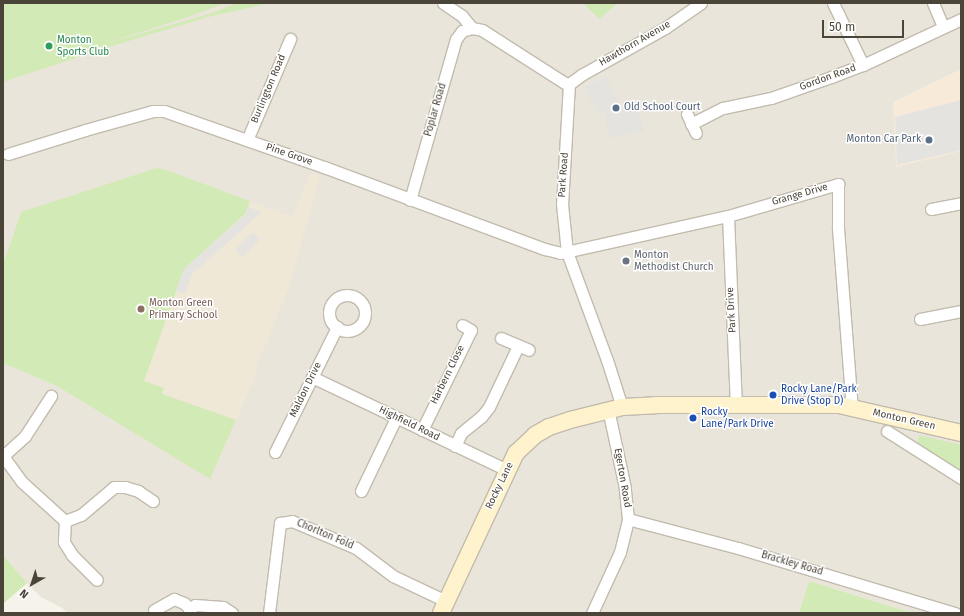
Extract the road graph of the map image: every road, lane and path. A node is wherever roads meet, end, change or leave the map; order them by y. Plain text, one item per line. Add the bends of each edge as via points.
1 (443, 3) edge
2 (701, 3) edge
3 (833, 3) edge
4 (932, 3) edge
5 (961, 19) edge
6 (943, 27) junction
7 (472, 28) junction
8 (290, 39) dead end
9 (862, 65) junction
10 (569, 84) junction
11 (691, 124) dead end
12 (247, 140) junction
13 (8, 154) dead end
14 (410, 200) junction
15 (961, 203) edge
16 (930, 209) dead end
17 (728, 216) junction
18 (567, 252) junction
19 (961, 311) edge
20 (920, 319) dead end
21 (462, 325) dead end
22 (337, 327) dead end
23 (501, 338) dead end
24 (312, 377) junction
25 (51, 396) dead end
26 (736, 405) junction
27 (615, 408) junction
28 (852, 408) junction
29 (396, 418) junction
30 (422, 430) junction
31 (887, 431) dead end
32 (961, 433) edge
33 (454, 446) junction
34 (275, 452) dead end
35 (3, 456) edge
36 (507, 470) junction
37 (961, 478) edge
38 (361, 491) dead end
39 (153, 501) dead end
40 (628, 519) junction
41 (65, 521) junction
42 (96, 580) dead end
43 (444, 607) edge
44 (154, 610) dead end
45 (190, 611) edge
46 (232, 613) edge
47 (269, 613) edge
48 (592, 613) edge
49 (956, 613) edge

1 - 7 street via 462,16
2 - 10 street, Hawthorn Avenue via 665,28
3 - 9 street
4 - 6 street
5 - 6 street, Gordon Road
6 - 9 street, Gordon Road
7 - 10 street via 482,30
7 - 14 street, Poplar Road via 462,31 456,39
8 - 12 street, Burlington Road
9 - 11 street, Gordon Road via 770,98 723,108
10 - 18 street, Park Road via 562,204
12 - 13 street, Pine Grove via 171,112 158,110
12 - 14 street, Pine Grove
14 - 18 street, Pine Grove via 545,249
15 - 16 street
17 - 18 street, Grange Drive
17 - 26 street, Park Drive
17 - 28 street, Grange Drive via 838,184 838,228
18 - 27 street, Park Road via 607,360
19 - 20 street
21 - 30 street, Harbern Close via 470,330
22 - 24 street, Maldon Drive
23 - 33 street via 524,348 489,407 461,433
24 - 29 street, Highfield Road
24 - 34 street, Maldon Drive
25 - 35 street via 30,430
26 - 27 main road, Monton Green via 683,404
26 - 28 main road, Monton Green via 839,405
27 - 36 main road, Rocky Lane via 570,420 541,432 520,449
27 - 40 street, Egerton Road
28 - 32 main road, Monton Green
29 - 30 street, Highfield Road
29 - 38 street
30 - 33 street, Highfield Road
31 - 37 street, Monton Green
33 - 36 street, Highfield Road
35 - 41 street via 26,486
36 - 43 main road, Rocky Lane
39 - 41 street via 138,491 114,487 81,515
40 - 48 street, Egerton Road via 620,552
40 - 49 street, Brackley Road via 738,548
41 - 42 street via 64,542 72,555
43 - 47 street, Chorlton Fold via 394,576 356,548 292,521 280,523
44 - 45 street via 174,599 184,603
45 - 46 street via 195,605 223,607

